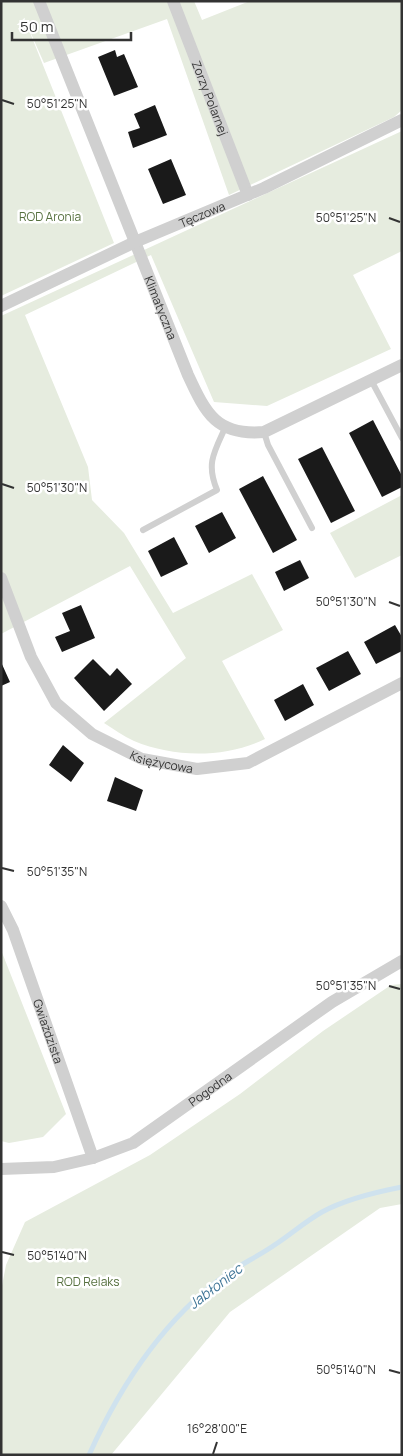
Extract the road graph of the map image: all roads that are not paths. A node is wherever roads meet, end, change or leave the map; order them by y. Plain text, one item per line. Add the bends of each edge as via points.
1 (39, 1) edge
2 (173, 1) edge
3 (402, 120) edge
4 (248, 195) junction
5 (135, 242) junction
6 (1, 306) edge
7 (402, 365) edge
8 (371, 380) junction
9 (225, 428) junction
10 (264, 432) junction
11 (402, 438) edge
12 (312, 528) dead end
13 (143, 530) dead end
14 (1, 578) edge
15 (402, 683) edge
16 (1, 906) edge
17 (402, 961) edge
18 (93, 1158) junction
19 (1, 1169) edge

1 - 5 street, Klimatyczna
2 - 4 street, Zorzy Polarnej
3 - 4 street, Tęczowa
4 - 5 street, Tęczowa
5 - 6 street, Tęczowa
5 - 9 street, Klimatyczna via 198,398
7 - 8 street
8 - 10 street
8 - 11 lane
9 - 10 street via 244,433
9 - 13 lane via 211,458 211,475 217,490
10 - 12 lane
14 - 15 street, Księżycowa via 31,656 56,703 92,734 142,759 197,769 248,762
16 - 18 street, Gwiaździsta via 13,930
17 - 18 street, Pogodna via 332,1002 133,1143
18 - 19 street, Pogodna via 54,1167

